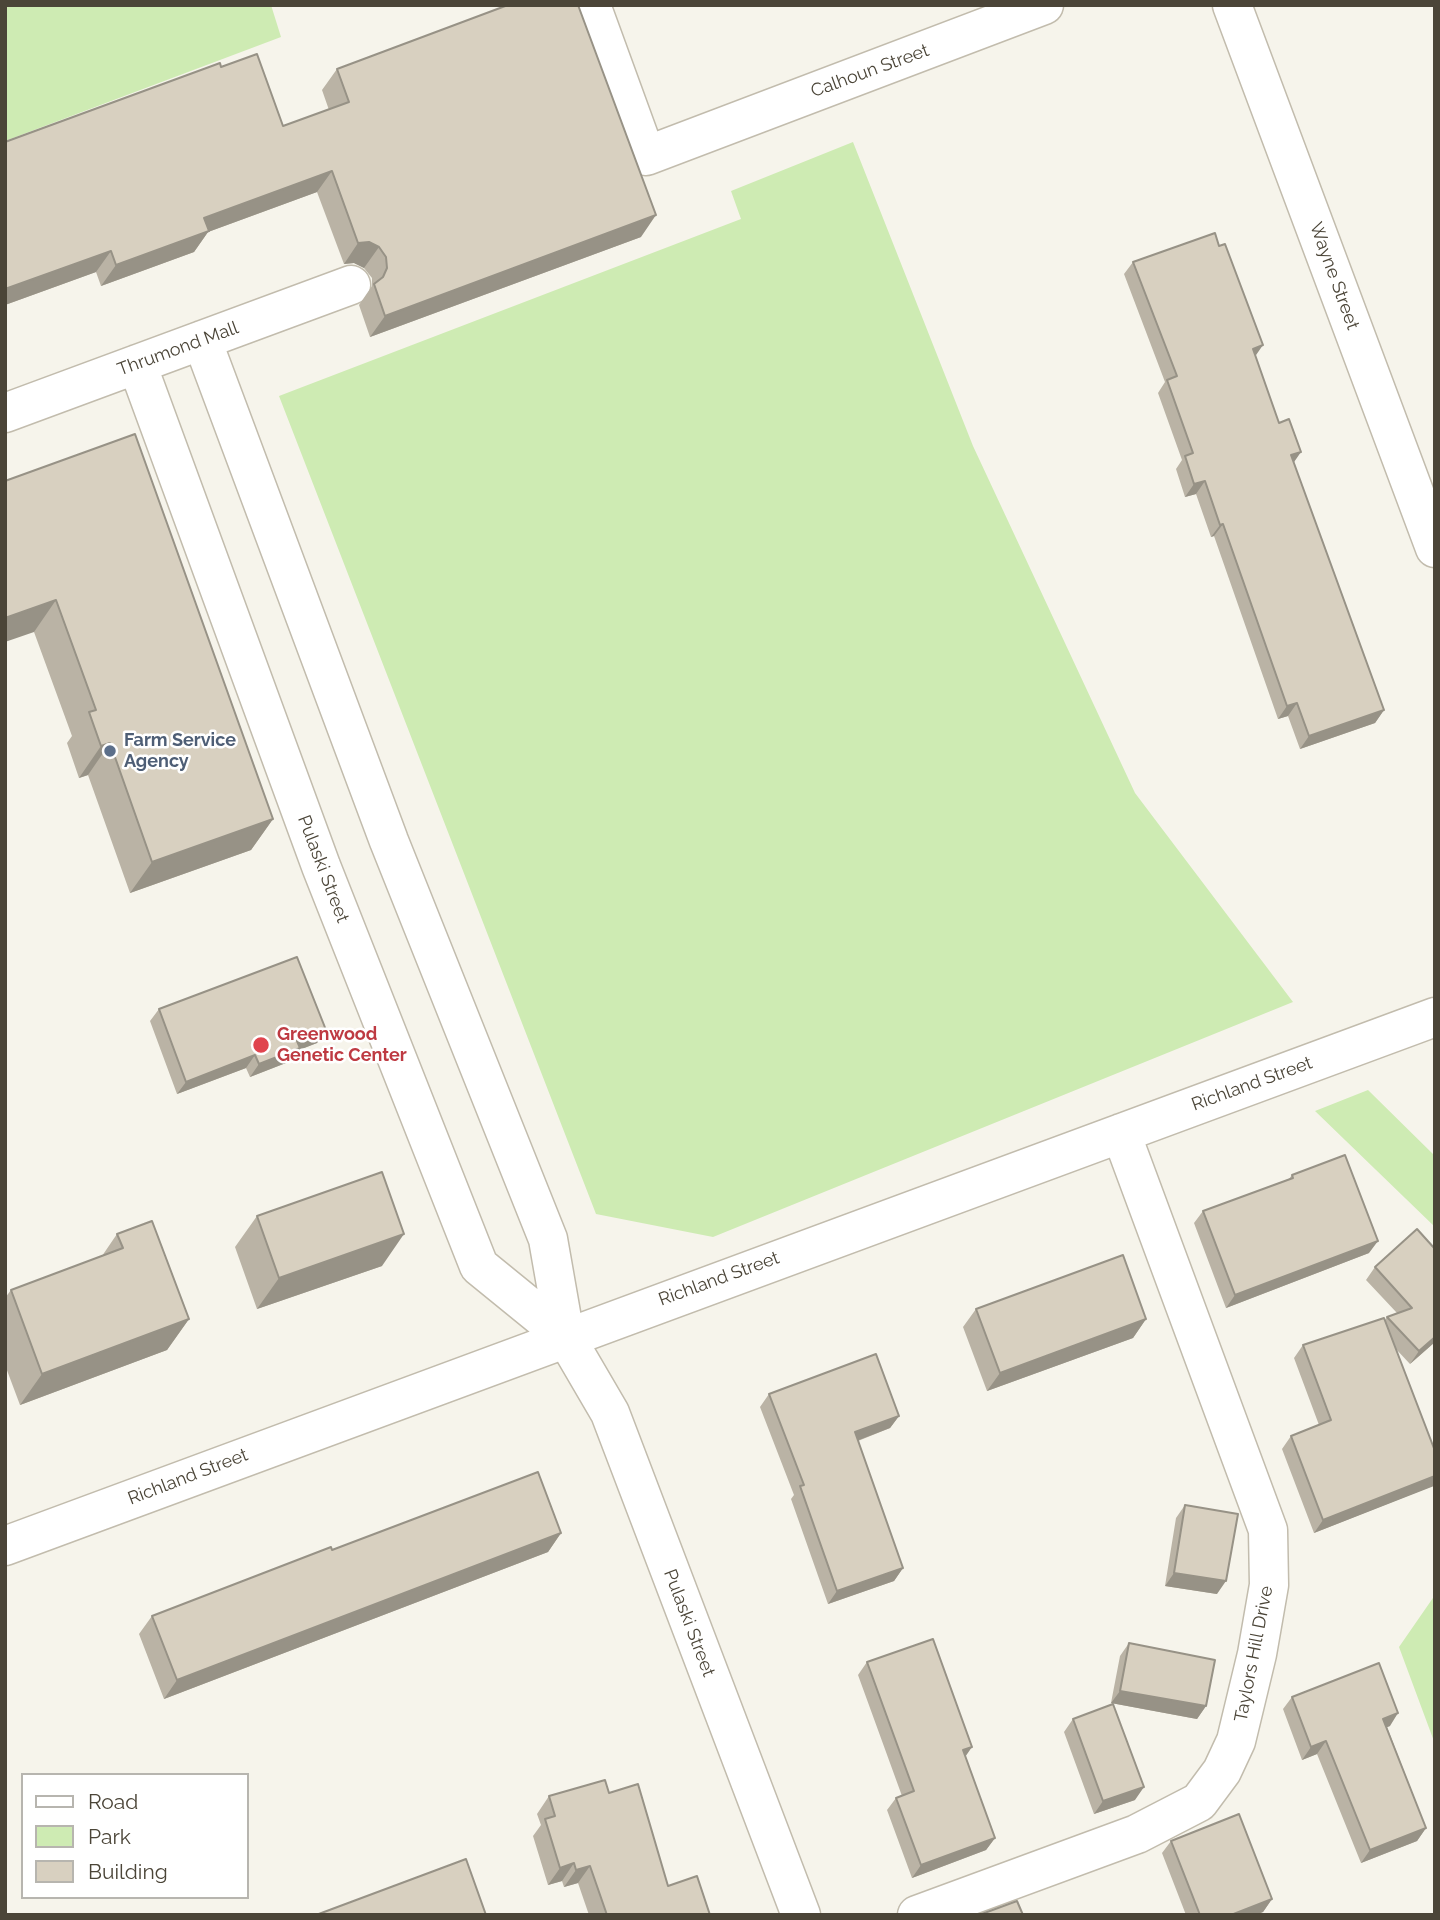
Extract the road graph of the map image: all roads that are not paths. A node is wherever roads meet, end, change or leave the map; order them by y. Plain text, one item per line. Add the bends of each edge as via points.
1 (592, 5) edge
2 (1044, 5) edge
3 (1232, 5) edge
4 (351, 285) dead end
5 (202, 340) junction
6 (137, 364) junction
7 (5, 413) edge
8 (1435, 548) edge
9 (1435, 1017) edge
10 (1121, 1133) junction
11 (565, 1336) junction
12 (5, 1546) edge
13 (801, 1915) edge
14 (917, 1915) edge

1 - 2 street, Calhoun Street via 646,156
3 - 8 street, Wayne Street
4 - 5 street, Thrumond Mall
5 - 6 street, Thrumond Mall
5 - 11 street, Pulaski Street via 389,841 548,1239
6 - 7 street, Thrumond Mall
6 - 11 street, Pulaski Street via 321,866 479,1266
9 - 10 street, Richland Street
10 - 11 street, Richland Street
10 - 14 street, Taylors Hill Drive via 1268,1530 1269,1585 1236,1741 1222,1771 1199,1802 1137,1834
11 - 12 street, Richland Street
11 - 13 street, Pulaski Street via 610,1413

